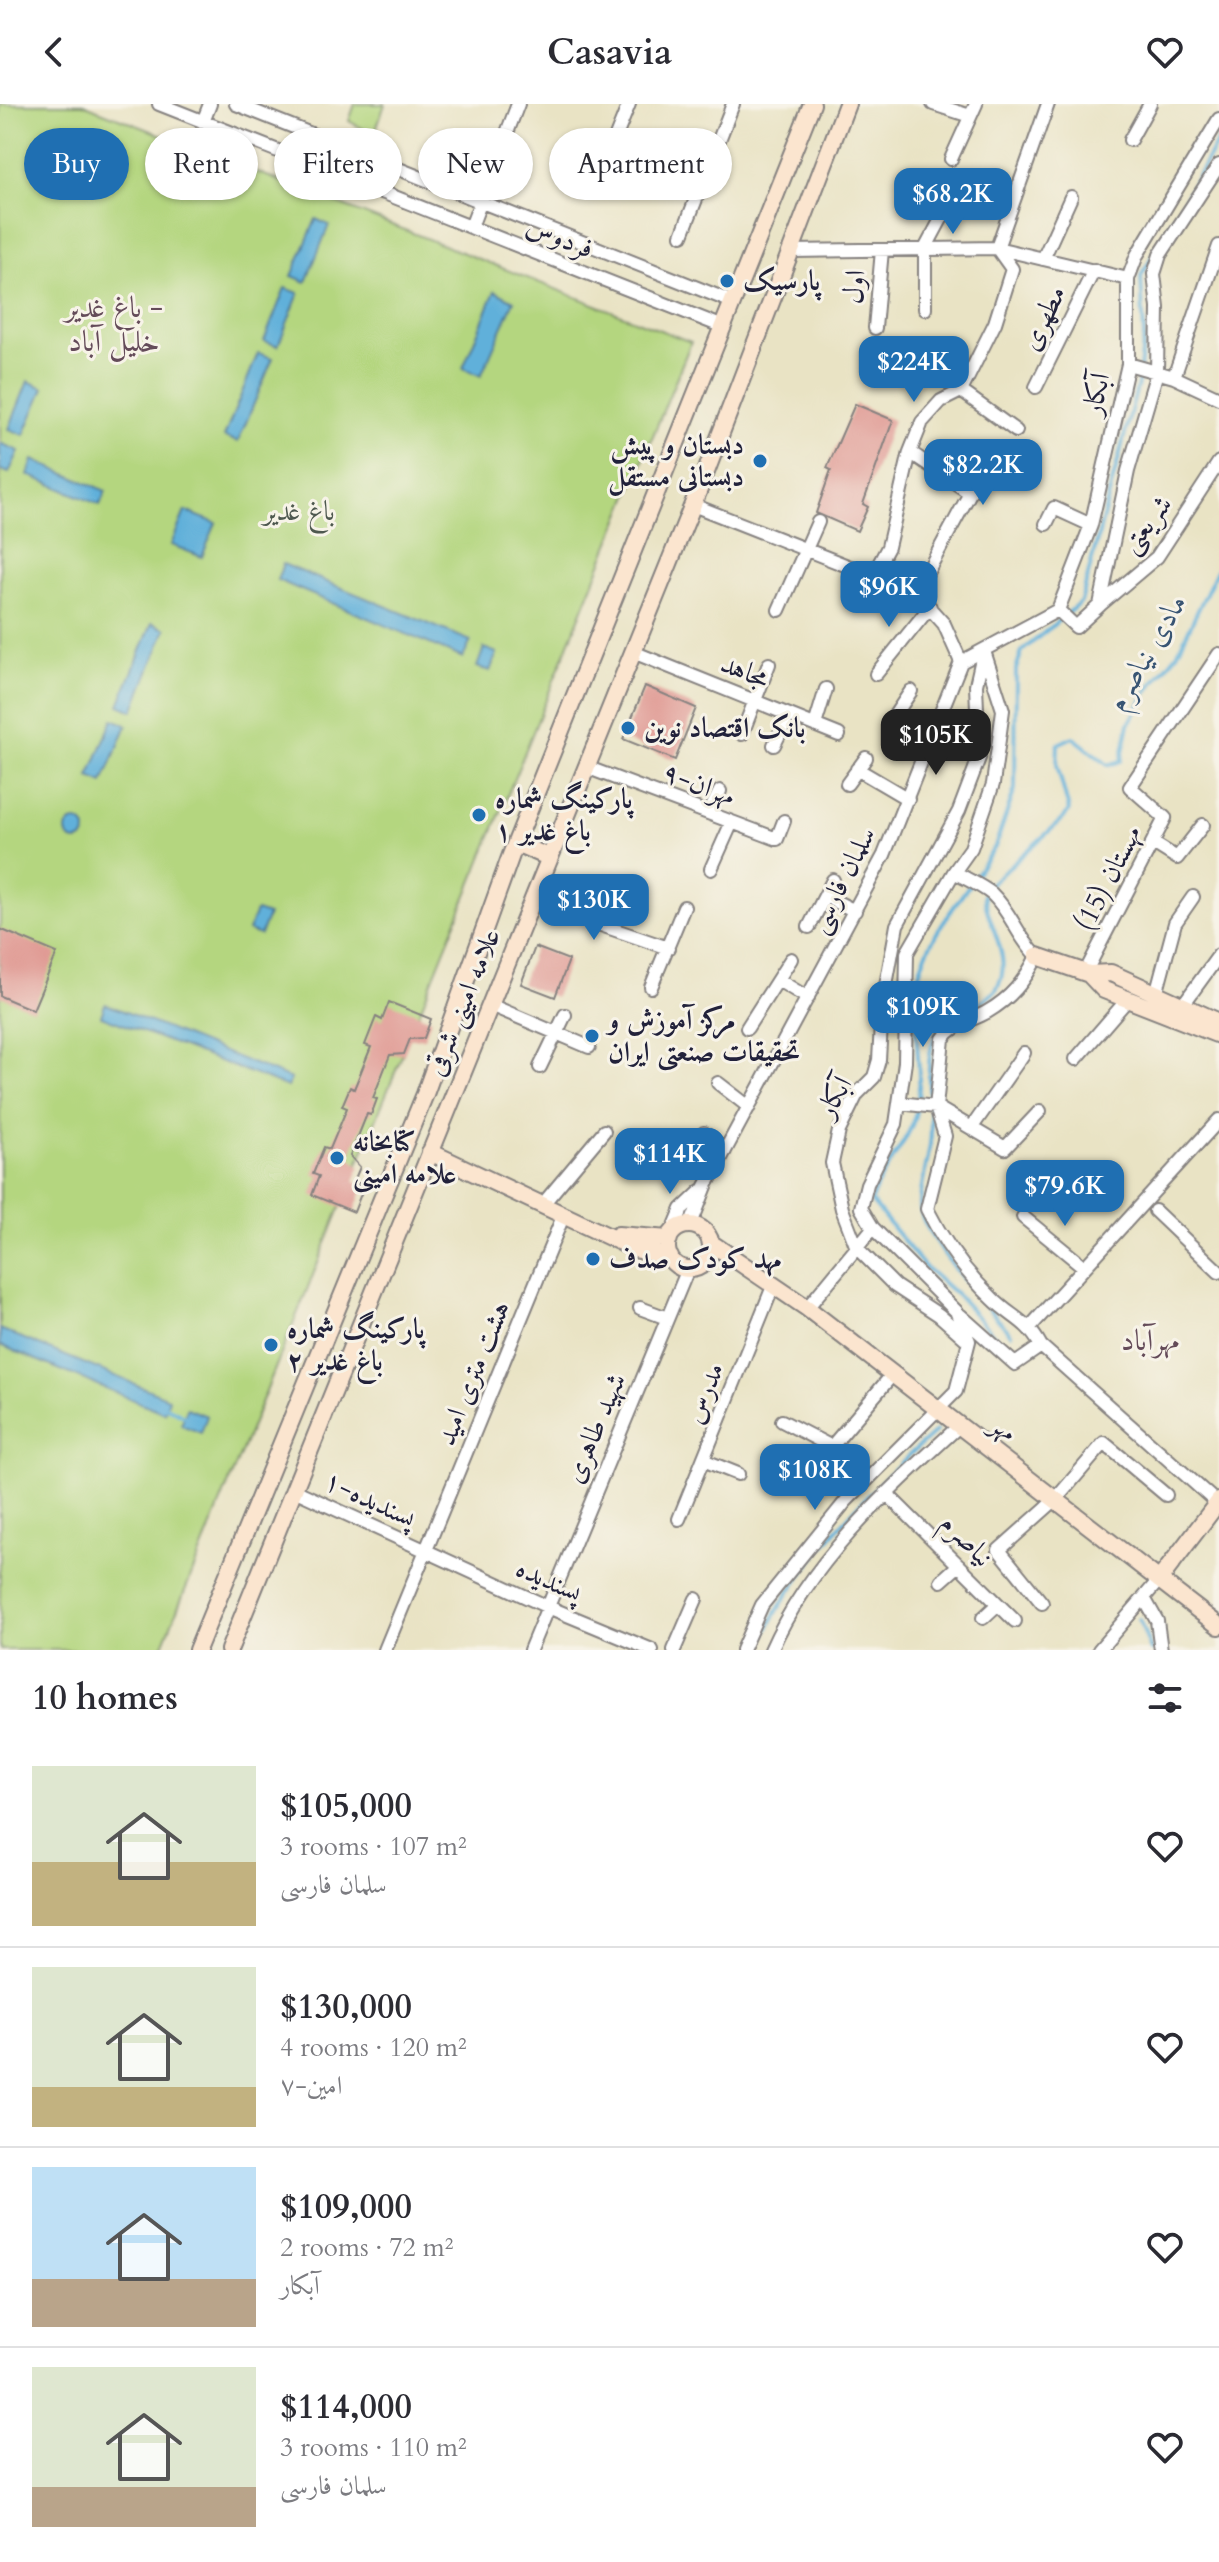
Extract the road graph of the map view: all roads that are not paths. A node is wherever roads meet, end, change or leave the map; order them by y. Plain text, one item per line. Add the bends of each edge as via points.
1 (159, 104) edge
2 (210, 104) edge
3 (236, 104) edge
4 (518, 104) edge
5 (629, 104) edge
6 (733, 104) edge
7 (812, 104) edge
8 (847, 104) edge
9 (933, 104) edge
10 (1048, 104) edge
11 (1150, 104) edge
12 (973, 110) edge
13 (1219, 119) edge
14 (203, 122) junction
15 (619, 128) edge
16 (1130, 140) dead end
17 (951, 159) dead end
18 (1219, 165) edge
19 (1205, 190) junction
20 (1219, 195) edge
21 (1071, 197) dead end
22 (480, 201) junction
23 (948, 206) dead end
24 (471, 227) junction
25 (682, 235) dead end
26 (1219, 246) edge
27 (997, 248) junction
28 (925, 249) junction
29 (882, 250) junction
30 (792, 251) junction
31 (1043, 259) junction
32 (1094, 270) junction
33 (1128, 279) junction
34 (730, 301) junction
35 (925, 309) dead end
36 (721, 326) junction
37 (875, 328) dead end
38 (1128, 364) junction
39 (1157, 372) junction
40 (1174, 377) junction
41 (1036, 387) dead end
42 (961, 391) junction
43 (1219, 398) edge
44 (1016, 431) dead end
45 (910, 452) junction
46 (1219, 462) edge
47 (693, 505) junction
48 (818, 522) dead end
49 (1046, 524) dead end
50 (1091, 525) junction
51 (805, 549) junction
52 (873, 575) junction
53 (916, 593) junction
54 (1100, 605) junction
55 (930, 607) junction
56 (779, 610) dead end
57 (1058, 610) junction
58 (984, 651) junction
59 (633, 652) junction
60 (1219, 654) edge
61 (961, 662) junction
62 (769, 664) dead end
63 (876, 674) dead end
64 (826, 689) dead end
65 (911, 691) dead end
66 (756, 701) junction
67 (789, 715) junction
68 (815, 725) junction
69 (742, 734) dead end
70 (839, 735) dead end
71 (930, 743) junction
72 (774, 745) dead end
73 (866, 758) dead end
74 (586, 767) junction
75 (857, 769) junction
76 (847, 784) dead end
77 (720, 791) dead end
78 (908, 799) junction
79 (709, 813) junction
80 (784, 821) dead end
81 (732, 822) junction
82 (1203, 825) dead end
83 (516, 843) junction
84 (1153, 843) junction
85 (548, 857) junction
86 (711, 869) dead end
87 (954, 872) junction
88 (833, 880) dead end
89 (825, 896) junction
90 (1193, 897) dead end
91 (531, 901) junction
92 (684, 907) dead end
93 (855, 911) junction
94 (809, 927) dead end
95 (668, 948) junction
96 (1219, 955) edge
97 (1037, 956) junction
98 (791, 959) dead end
99 (1087, 973) junction
100 (778, 980) junction
101 (651, 987) dead end
102 (1156, 994) junction
103 (808, 998) junction
104 (1127, 1000) junction
105 (490, 1005) junction
106 (1182, 1006) junction
107 (565, 1015) dead end
108 (1219, 1022) edge
109 (747, 1028) dead end
110 (556, 1033) junction
111 (1219, 1035) edge
112 (589, 1047) dead end
113 (1024, 1053) dead end
114 (1076, 1059) dead end
115 (540, 1067) dead end
116 (718, 1083) dead end
117 (899, 1103) junction
118 (749, 1107) junction
119 (936, 1107) junction
120 (1040, 1111) dead end
121 (1219, 1120) edge
122 (972, 1127) junction
123 (604, 1131) dead end
124 (704, 1133) dead end
125 (725, 1151) junction
126 (430, 1152) junction
127 (706, 1186) junction
128 (543, 1204) junction
129 (1155, 1211) dead end
130 (564, 1214) junction
131 (1023, 1217) dead end
132 (691, 1224) junction
133 (873, 1228) junction
134 (604, 1232) junction
135 (670, 1236) junction
136 (711, 1243) junction
137 (857, 1248) junction
138 (670, 1257) junction
139 (695, 1267) junction
140 (1084, 1267) junction
141 (758, 1272) junction
142 (1219, 1272) edge
143 (774, 1284) junction
144 (640, 1308) dead end
145 (807, 1308) junction
146 (956, 1311) junction
147 (667, 1318) junction
148 (1031, 1326) junction
149 (969, 1341) junction
150 (1041, 1346) junction
151 (892, 1375) junction
152 (939, 1410) junction
153 (782, 1421) dead end
154 (959, 1426) junction
155 (832, 1447) junction
156 (822, 1458) dead end
157 (703, 1460) junction
158 (738, 1474) dead end
159 (294, 1490) junction
160 (886, 1493) junction
161 (1166, 1495) dead end
162 (1056, 1499) junction
163 (1218, 1502) edge
164 (679, 1519) dead end
165 (426, 1551) junction
166 (959, 1565) junction
167 (1159, 1580) junction
168 (941, 1581) dead end
169 (1144, 1598) junction
170 (696, 1599) dead end
171 (1042, 1603) dead end
172 (998, 1604) junction
173 (548, 1607) junction
174 (983, 1618) dead end
175 (1015, 1621) dead end
176 (1219, 1626) edge
177 (197, 1650) edge
178 (229, 1650) edge
179 (385, 1650) edge
180 (530, 1650) edge
181 (652, 1650) edge
182 (674, 1650) edge
183 (742, 1650) edge
184 (771, 1650) edge
185 (1099, 1650) edge
186 (1161, 1650) edge

1 - 14 street, فردوس
2 - 14 street
3 - 22 street, فردوس
4 - 22 street
5 - 15 street
6 - 25 street
7 - 34 main road, علامه امینی شرقی
8 - 30 main road, علامه امینی شرقی
9 - 12 street
10 - 27 street
11 - 16 street
12 - 17 street
13 - 33 street, آبکار via 1137,255
14 - 24 street, فردوس
18 - 19 street, آبکار
19 - 20 street
19 - 39 street, آبکار via 1160,255 1154,274
21 - 31 street
22 - 24 street
22 - 34 street, فردوس
23 - 28 street
24 - 36 street, فردوس
26 - 40 street
27 - 28 street
27 - 31 street
27 - 42 street via 1012,269 1007,292
28 - 29 street
28 - 35 street
29 - 30 street
29 - 37 street, اول
30 - 47 main road, علامه امینی شرقی
31 - 32 street
32 - 33 street
32 - 41 street, مطهری
33 - 38 street, آبکار
34 - 36 main road, علامه امینی شرقی
36 - 83 main road, علامه امینی شرقی
38 - 39 street
38 - 50 street, آبکار
39 - 40 street
39 - 54 street, آبکار via 1128,471
40 - 43 street
42 - 44 street
42 - 45 street via 941,401 922,422
45 - 52 street via 888,547
45 - 53 street via 970,493
46 - 54 street, شریعتی via 1157,557
47 - 51 street
47 - 59 main road, علامه امینی شرقی
48 - 51 street
49 - 50 street via 1054,508
50 - 57 street, آبکار
51 - 52 street
51 - 56 street
52 - 53 street
53 - 55 street
54 - 57 street via 1076,627
55 - 61 street
55 - 63 street
57 - 58 street
58 - 61 street
58 - 87 street, آبکار via 1003,710 999,747 981,822
58 - 137 street, آبکار via 976,685 979,758 959,811 897,925 874,1077 857,1094 839,1131 832,1163
59 - 66 street, مجاهد
59 - 74 main road, علامه امینی شرقی
60 - 84 street, مهستان (15) via 1130,787 1165,818
61 - 71 street, سلمان فارسی
62 - 66 street
64 - 68 street
65 - 71 street via 891,721
66 - 67 street, مجاهد
66 - 69 street
67 - 68 street, مجاهد
67 - 72 street
68 - 70 street, مجاهد
71 - 78 street, سلمان فارسی
73 - 75 street
74 - 79 street, ۹-مهران
74 - 85 main road, علامه امینی شرقی
75 - 76 street
75 - 78 street
77 - 79 street
78 - 93 street, سلمان فارسی
79 - 81 street, ۹-مهران
80 - 81 street, ۹-مهران via 777,839
81 - 86 street
82 - 84 street via 1177,858
83 - 85 main road
83 - 177 main road, علامه امینی شرقی via 425,1094
84 - 99 street, مهستان (15)
85 - 91 main road, علامه امینی شرقی
87 - 97 street via 990,892
87 - 117 street, آبکار via 907,953
88 - 89 street
89 - 93 street
89 - 94 street
90 - 102 street via 1175,923
91 - 95 street
91 - 105 main road, علامه امینی شرقی
92 - 95 street
93 - 103 street, سلمان فارسی
95 - 101 street
96 - 106 street
97 - 99 main road
97 - 119 street via 1024,984 987,1012 950,1029 943,1039
98 - 100 street
99 - 102 main road via 1111,973
99 - 104 main road via 1104,990
100 - 103 street
100 - 109 street
102 - 106 main road
103 - 118 street, سلمان فارسی
104 - 111 main road
104 - 114 street
105 - 110 street
105 - 126 main road, علامه امینی شرقی
106 - 108 main road
107 - 110 street
110 - 112 street
110 - 115 street
113 - 122 street
116 - 118 street
117 - 119 street
117 - 133 street, آبکار via 896,1124 861,1208
118 - 125 street, سلمان فارسی
119 - 122 street
119 - 148 street via 945,1136 927,1209 994,1301
120 - 122 street via 1005,1148
121 - 140 street
123 - 128 street
124 - 125 street
125 - 127 street, سلمان فارسی
126 - 128 main road
126 - 159 main road, علامه امینی شرقی
127 - 132 street, سلمان فارسی
127 - 135 street, سلمان فارسی via 682,1209
128 - 130 main road
129 - 142 street
130 - 134 main road
130 - 165 street, هشت متری امید
131 - 140 street
132 - 135 main road
132 - 136 main road via 707,1232
133 - 137 street
133 - 146 street
134 - 135 main road
134 - 138 main road via 635,1249
135 - 138 main road
136 - 139 main road via 710,1255
136 - 141 main road, مهر
137 - 145 street
137 - 149 street, آبکار via 895,1286
138 - 139 main road via 677,1265
139 - 141 main road, مهر via 719,1264
139 - 147 street, شهید طاهری
140 - 148 street
141 - 143 main road, مهر
143 - 145 main road, مهر
143 - 157 street, مدرس
144 - 147 street
145 - 151 main road, مهر
146 - 149 street
146 - 150 street via 1015,1364
147 - 173 street, شهید طاهری
148 - 150 street
149 - 152 street via 956,1391
150 - 163 street
151 - 152 main road, مهر
151 - 155 street
152 - 154 main road, مهر
152 - 183 street via 846,1501 762,1605
153 - 155 street
154 - 160 street
154 - 162 main road, مهر
155 - 156 street
157 - 158 street
157 - 164 street, مدرس
159 - 165 street, ۱-پسندیده
159 - 178 main road, علامه امینی شرقی
160 - 166 street, نیاصرم
160 - 184 street via 785,1618
161 - 162 street via 1104,1443
162 - 167 main road, مهر
162 - 171 street via 999,1550
163 - 167 main road
165 - 173 street, پسندیده
165 - 179 street, هشت متری امید
166 - 168 street
166 - 172 street, نیاصرم
167 - 169 street
167 - 176 main road, مهر
169 - 185 street
169 - 186 street via 1157,1621
170 - 182 street
172 - 174 street
172 - 175 street, نیاصرم
173 - 180 street, شهید طاهری
173 - 181 street, پسندیده

